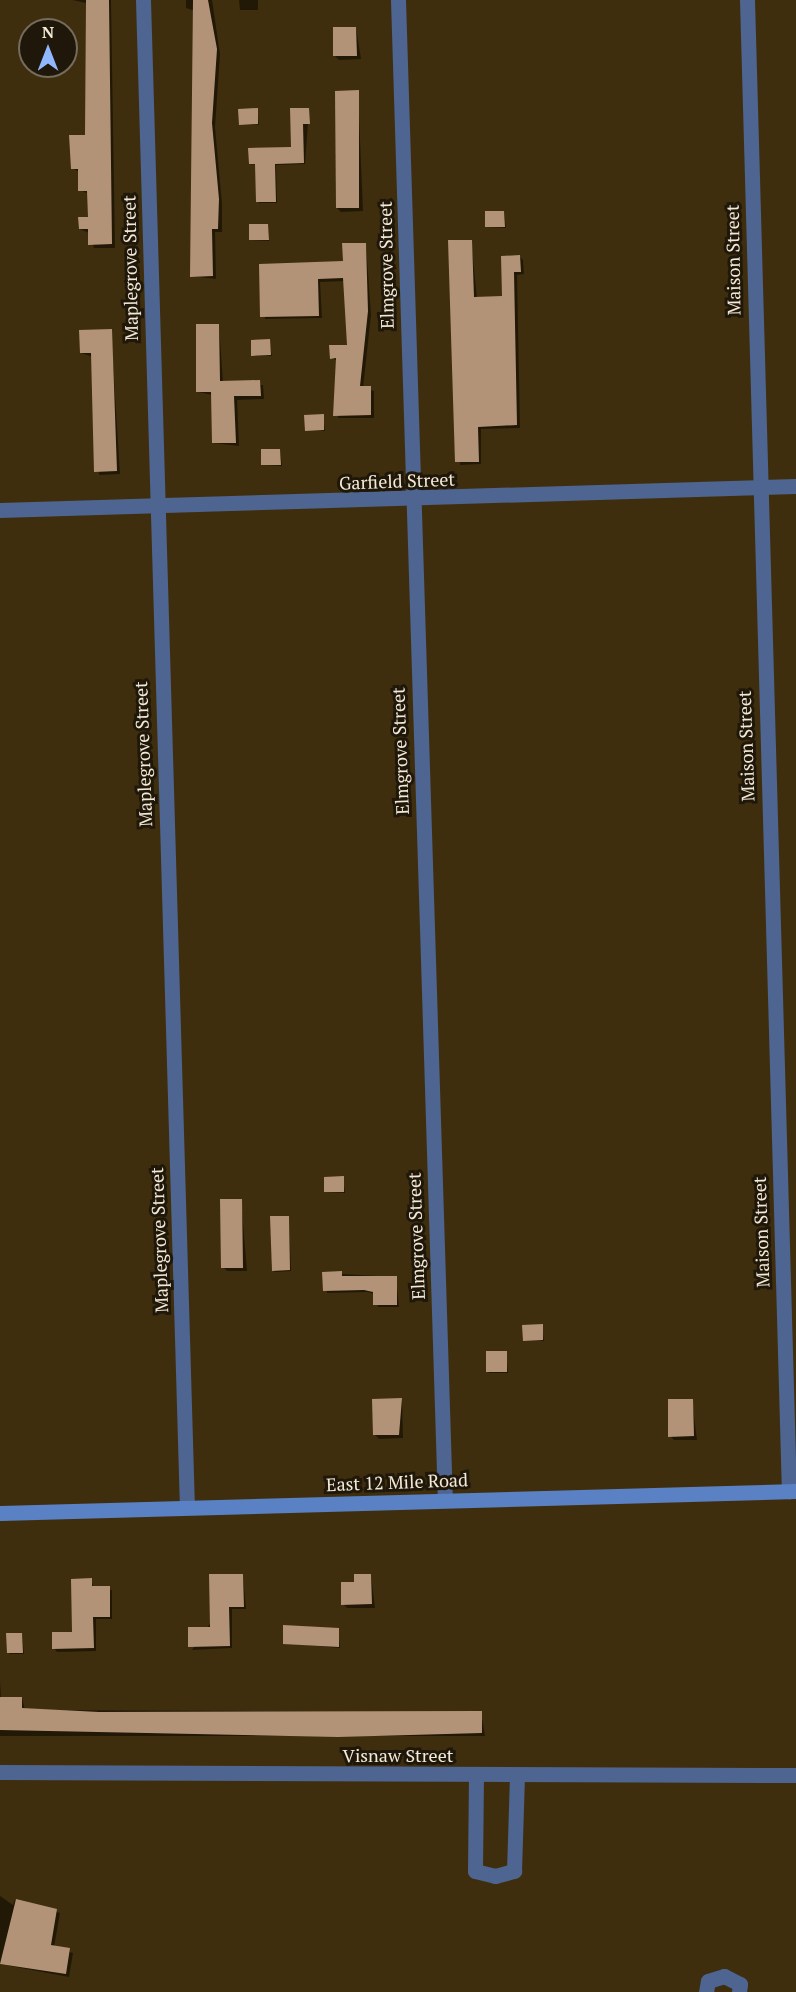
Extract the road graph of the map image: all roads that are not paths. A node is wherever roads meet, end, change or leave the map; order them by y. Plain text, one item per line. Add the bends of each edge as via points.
1 (144, 0) edge
2 (398, 0) edge
3 (747, 0) edge
4 (796, 486) edge
5 (758, 487) junction
6 (411, 500) junction
7 (154, 507) junction
8 (0, 510) edge
9 (792, 1491) edge
10 (445, 1500) junction
11 (187, 1507) junction
12 (0, 1513) edge
13 (0, 1772) edge
14 (476, 1775) junction
15 (517, 1775) junction
16 (796, 1776) edge
17 (706, 1992) edge
18 (739, 1992) edge

1 - 7 street, Maplegrove Street
2 - 6 street, Elmgrove Street
3 - 5 street, Maison Street
4 - 5 street, Garfield Street
5 - 6 street, Garfield Street
5 - 9 street, Maison Street
6 - 7 street, Garfield Street
6 - 10 street, Elmgrove Street
7 - 8 street, Garfield Street
7 - 11 street, Maplegrove Street
9 - 10 main road, East 12 Mile Road
10 - 11 main road, East 12 Mile Road
11 - 12 main road, East 12 Mile Road
13 - 14 street, Visnaw Street
14 - 15 street, Visnaw Street
14 - 15 street via 475,1871 495,1876 514,1871
15 - 16 street, Visnaw Street
17 - 18 street via 708,1981 724,1976 740,1984

